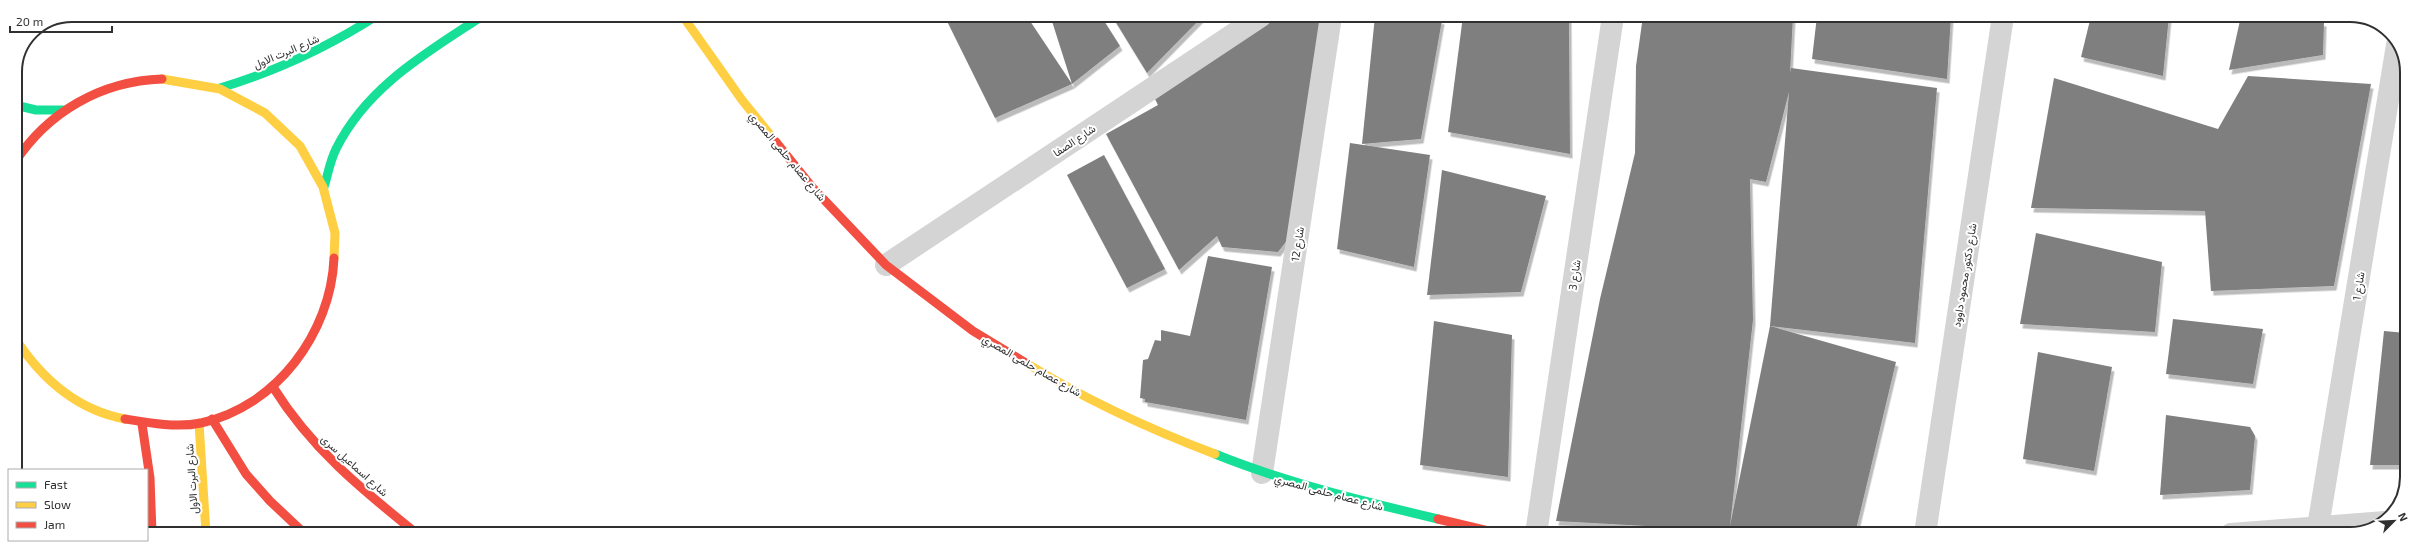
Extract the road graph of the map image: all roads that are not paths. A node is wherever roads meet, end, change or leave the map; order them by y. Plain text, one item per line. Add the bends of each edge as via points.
1 (368, 22) edge
2 (474, 22) edge
3 (687, 22) edge
4 (1252, 22) edge
5 (1330, 22) edge
6 (1612, 22) edge
7 (2002, 22) edge
8 (2396, 53) edge
9 (220, 88) junction
10 (22, 107) edge
11 (63, 110) junction
12 (22, 152) edge
13 (324, 187) junction
14 (886, 265) junction
15 (22, 351) edge
16 (273, 387) junction
17 (212, 419) junction
18 (199, 423) junction
19 (142, 424) junction
20 (1262, 473) junction
21 (2368, 523) edge
22 (152, 527) edge
23 (206, 527) edge
24 (298, 527) edge
25 (409, 527) edge
26 (1472, 527) edge
27 (1537, 527) edge
28 (1926, 527) edge
29 (2318, 527) joint

1 - 9 main road, شارع البرت الاول via 304,59 259,77
2 - 13 main road via 380,87 355,116 336,150
3 - 14 main road, شارع عصام حلمى المصري via 742,100 812,187
4 - 14 street, شارع الصفا
5 - 20 street, شارع 12
6 - 27 street, شارع 3
7 - 28 street, شارع دكتور محمود داوود
8 - 29 street, شارع 1
9 - 11 main road via 166,78 112,86
9 - 13 main road via 253,104 282,126 306,154
10 - 11 main road via 36,110
11 - 12 main road via 37,132
13 - 16 main road via 335,229 335,273 325,316 303,355
14 - 20 main road, شارع عصام حلمى المصري via 973,331 1062,385 1155,431
15 - 19 main road via 58,389 98,412
16 - 17 main road via 244,406
16 - 25 main road, شارع اسماعيل سرى via 287,412 326,459
17 - 18 main road
17 - 24 main road via 246,474
18 - 19 main road
18 - 23 main road, شارع البرت الاول
19 - 22 main road via 150,460
20 - 26 main road, شارع عصام حلمى المصري via 1346,497
21 - 29 street

